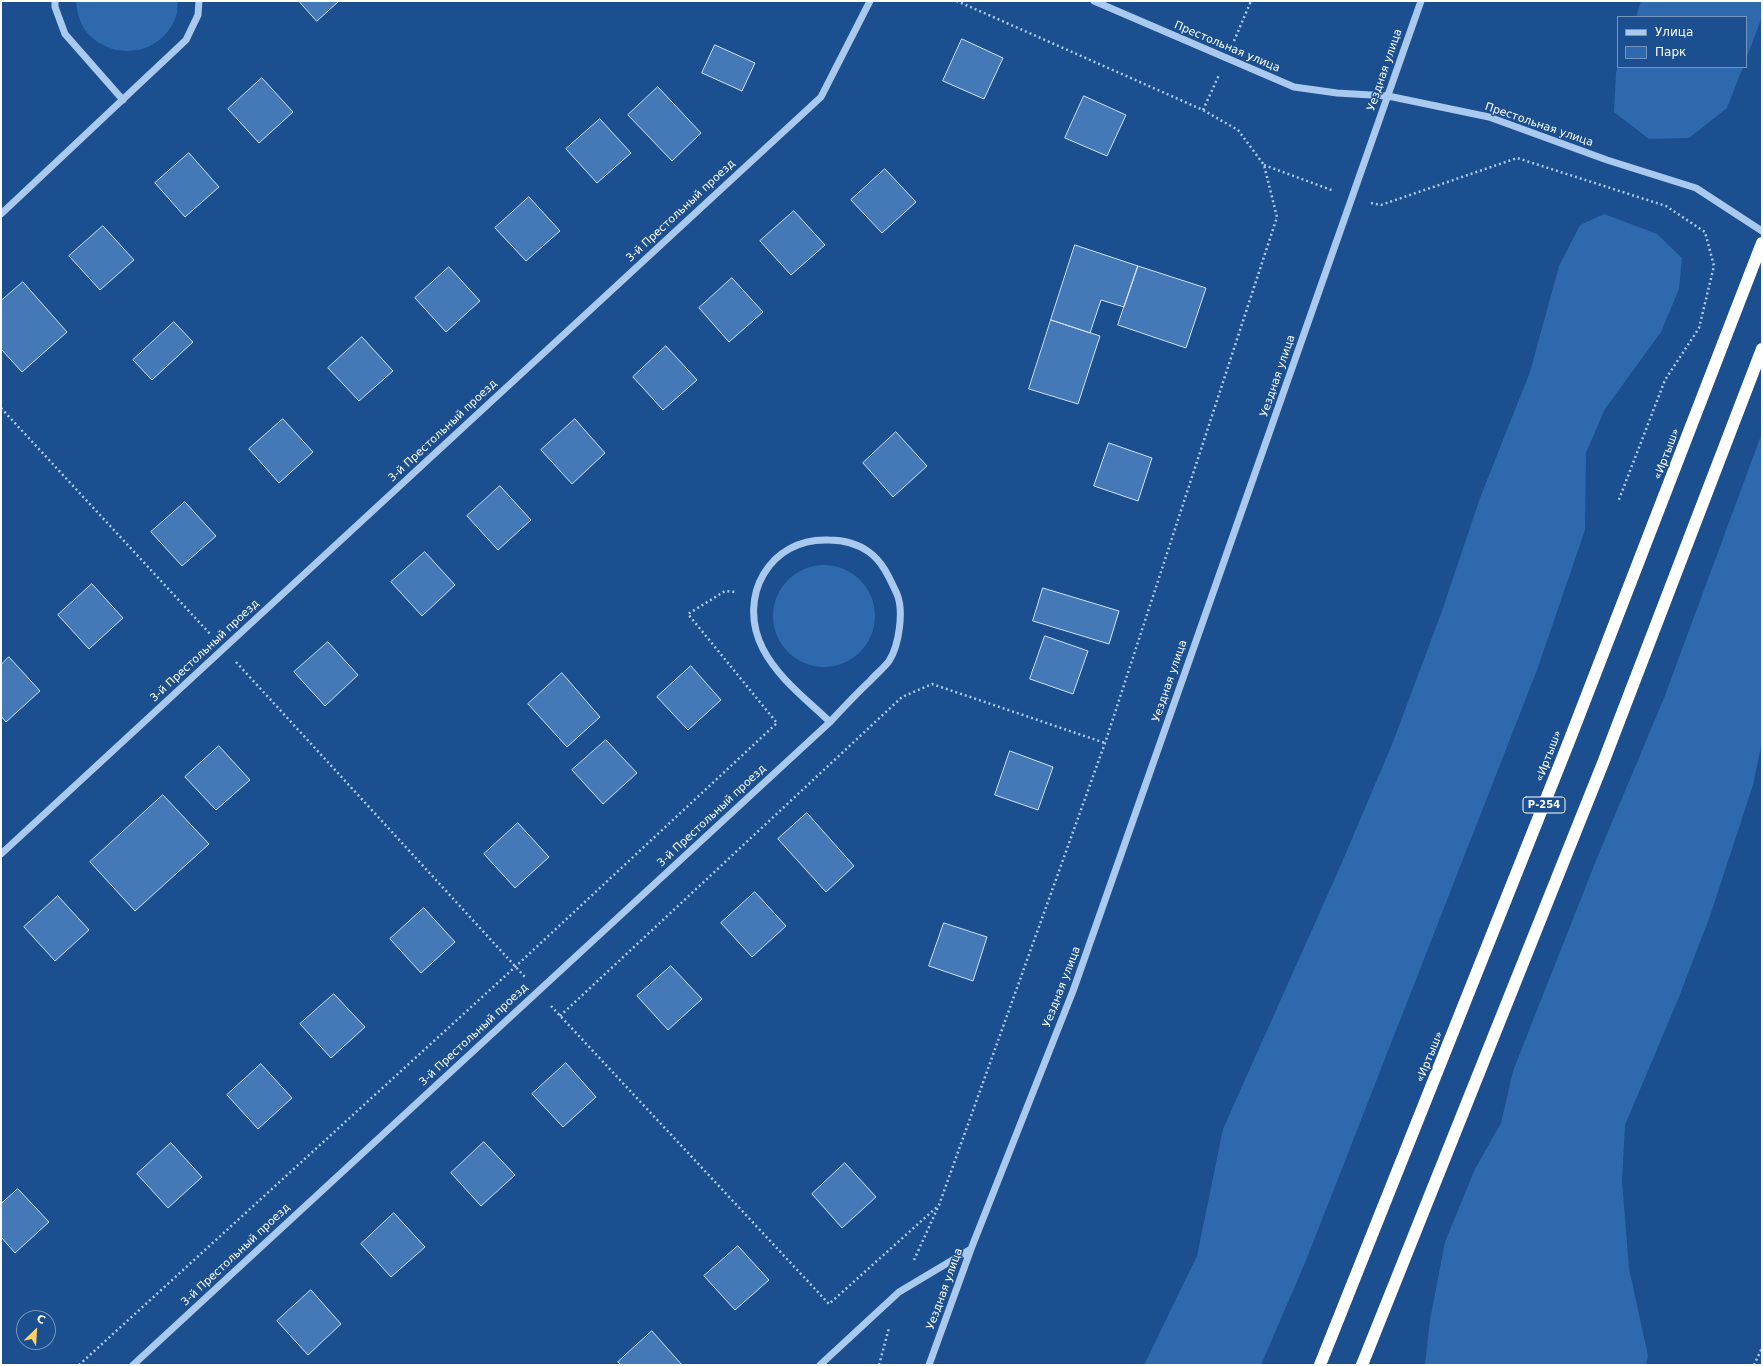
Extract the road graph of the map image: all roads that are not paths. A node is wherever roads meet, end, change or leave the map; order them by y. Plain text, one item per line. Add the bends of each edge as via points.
1 (55, 1) edge
2 (199, 1) edge
3 (870, 1) edge
4 (1094, 1) edge
5 (1422, 1) edge
6 (1388, 96) junction
7 (123, 100) junction
8 (1, 214) edge
9 (1762, 231) edge
10 (1762, 243) edge
11 (1762, 349) edge
12 (830, 722) junction
13 (1, 854) edge
14 (971, 1249) junction
15 (133, 1365) edge
16 (820, 1365) edge
17 (929, 1365) edge
18 (1320, 1365) edge
19 (1362, 1365) edge

1 - 7 street via 64,34
2 - 7 street via 198,15 186,40
3 - 13 street, 3-й Престольный проезд via 820,97
4 - 6 street, Престольная улица via 1294,87
5 - 6 street, Уездная улица
6 - 9 street, Престольная улица via 1489,118 1696,188
6 - 14 street, Уездная улица via 1073,991
7 - 8 street
10 - 18 highway, «Иртыш» / Р-254 via 1562,759
11 - 19 highway via 1603,763
12 - 12 street, 3-й Престольный проезд via 889,661 900,632 900,602 888,574 869,552 843,540 815,539 788,548 767,567 755,593 753,621 763,648 780,675
12 - 15 street, 3-й Престольный проезд
14 - 16 street via 899,1292
14 - 17 street, Уездная улица

